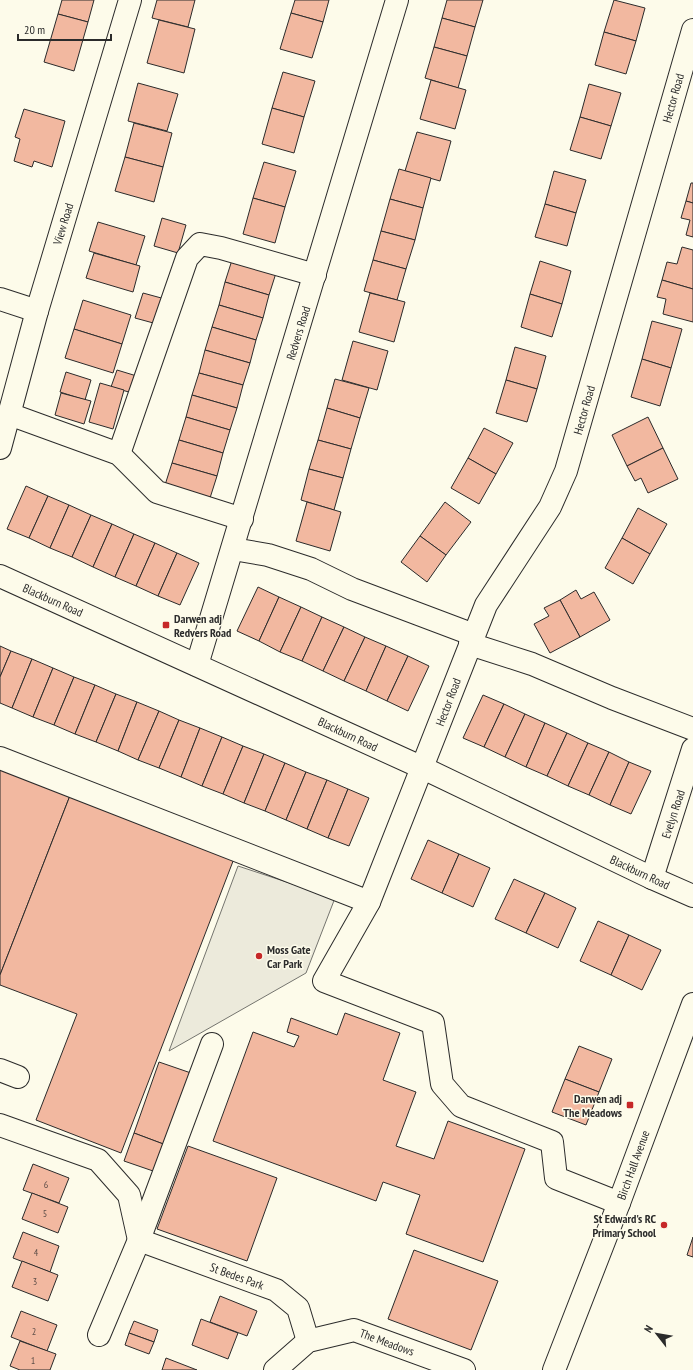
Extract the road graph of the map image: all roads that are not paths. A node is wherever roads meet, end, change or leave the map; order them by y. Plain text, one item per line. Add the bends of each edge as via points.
1 (130, 0) edge
2 (397, 0) edge
3 (693, 30) edge
4 (315, 276) junction
5 (0, 299) edge
6 (37, 311) junction
7 (10, 414) junction
8 (0, 448) edge
9 (119, 454) junction
10 (242, 519) junction
11 (233, 549) junction
12 (0, 576) edge
13 (472, 640) junction
14 (197, 664) junction
15 (693, 729) edge
16 (693, 749) edge
17 (0, 758) edge
18 (423, 768) junction
19 (652, 878) junction
20 (693, 896) edge
21 (369, 902) junction
22 (693, 1004) edge
23 (212, 1044) dead end
24 (0, 1125) edge
25 (620, 1202) junction
26 (139, 1240) junction
27 (99, 1335) dead end
28 (308, 1341) junction
29 (275, 1370) edge
30 (464, 1370) edge
31 (554, 1370) edge

1 - 6 main road, View Road
2 - 4 main road, Redvers Road
3 - 13 main road, Hector Road via 566,471 550,507 486,605
4 - 9 main road via 200,244 187,258
4 - 10 main road, Redvers Road
5 - 6 main road
6 - 7 main road, View Road
7 - 8 main road, View Road
7 - 9 main road
9 - 10 main road via 157,492
10 - 11 main road, Redvers Road
11 - 13 main road via 268,554 311,569
11 - 14 main road, Redvers Road
12 - 14 main road, Blackburn Road
13 - 15 main road
13 - 18 main road, Hector Road
14 - 18 main road, Blackburn Road
16 - 19 main road, Evelyn Road
17 - 21 main road
18 - 19 main road, Blackburn Road
18 - 21 main road, Hector Road
19 - 20 main road, Blackburn Road
21 - 25 main road, Hector Road via 324,981 433,1023 442,1084 461,1106 552,1142 556,1178
22 - 25 main road, Birch Hall Avenue
23 - 26 main road
24 - 26 main road via 98,1160 129,1195
25 - 31 main road, Birch Hall Avenue
26 - 27 main road
26 - 28 main road, St Bedes Park via 276,1290 298,1308
28 - 29 main road
28 - 30 main road, The Meadows via 354,1330

